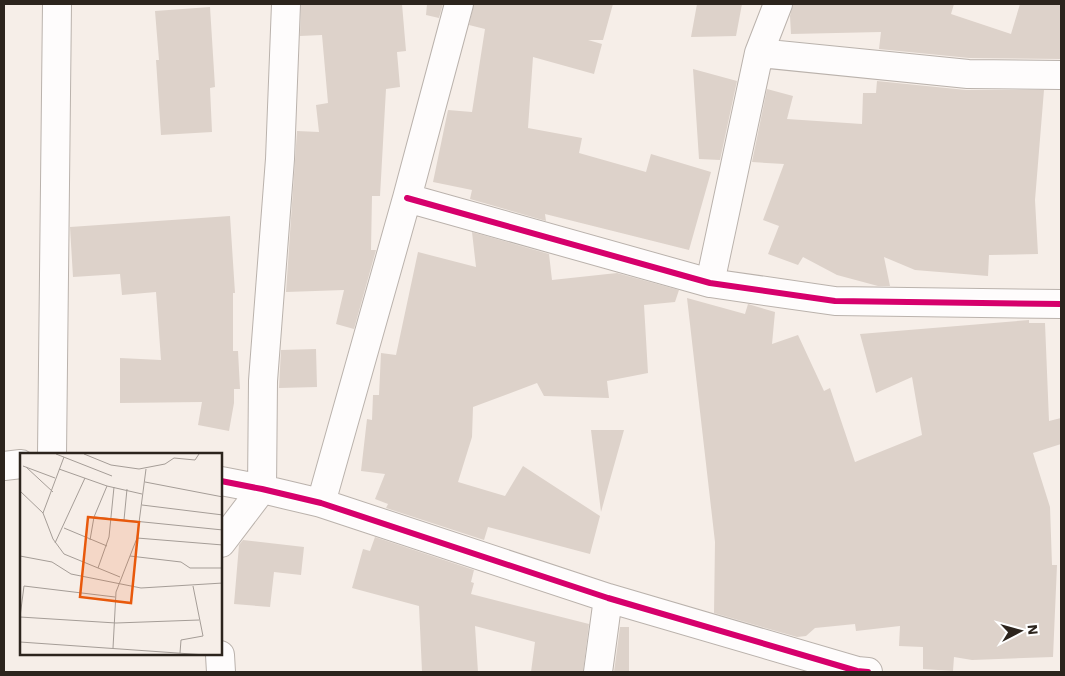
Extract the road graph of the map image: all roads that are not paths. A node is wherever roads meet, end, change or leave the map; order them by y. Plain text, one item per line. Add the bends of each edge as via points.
1 (57, 4) edge
2 (286, 4) edge
3 (459, 4) edge
4 (778, 4) edge
5 (759, 53) junction
6 (1061, 75) edge
7 (407, 198) junction
8 (710, 283) junction
9 (1061, 304) edge
10 (52, 453) edge
11 (20, 464) edge
12 (4, 466) edge
13 (222, 481) edge
14 (262, 489) junction
15 (321, 503) junction
16 (222, 542) edge
17 (608, 598) junction
18 (220, 656) edge
19 (222, 672) edge
20 (598, 672) edge
21 (861, 672) edge

1 - 10 street
2 - 14 street via 280,159 263,381
3 - 7 street
4 - 5 street
5 - 6 street via 968,74
5 - 8 street
7 - 8 street
7 - 15 street
8 - 9 street via 835,301
11 - 12 street
13 - 14 street
14 - 15 street
14 - 16 street
15 - 17 street
17 - 20 street
17 - 21 street
18 - 19 street

